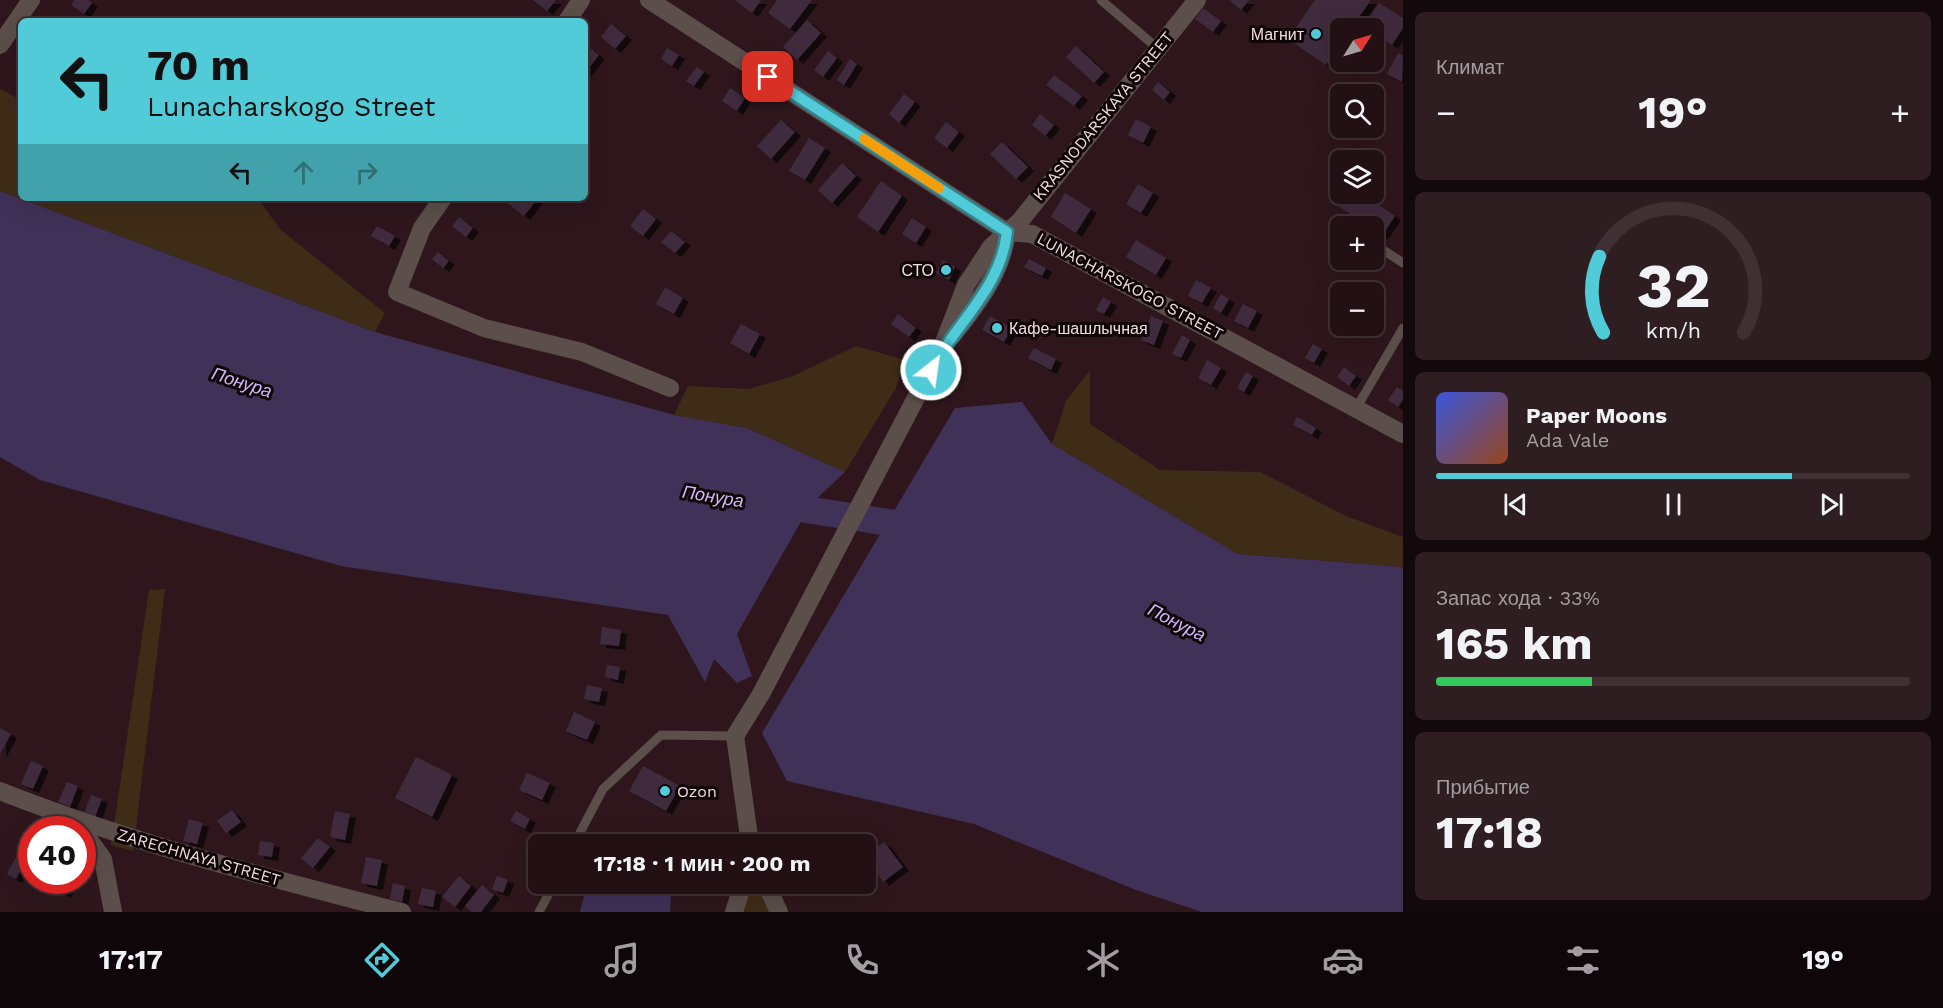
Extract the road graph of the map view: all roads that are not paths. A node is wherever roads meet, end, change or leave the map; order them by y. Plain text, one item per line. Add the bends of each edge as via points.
1 (31, 0) edge
2 (581, 0) edge
3 (649, 0) edge
4 (1101, 0) edge
5 (1197, 0) edge
6 (19, 18) edge
7 (569, 18) edge
8 (18, 19) edge
9 (0, 45) edge
10 (1156, 47) junction
11 (441, 201) edge
12 (1007, 232) junction
13 (1384, 251) edge
14 (1403, 263) edge
15 (1403, 328) edge
16 (670, 388) dead end
17 (1357, 407) junction
18 (1403, 434) edge
19 (735, 736) junction
20 (0, 790) edge
21 (56, 816) edge
22 (96, 831) edge
23 (579, 834) edge
24 (749, 834) edge
25 (96, 849) edge
26 (549, 894) edge
27 (740, 894) edge
28 (771, 894) edge
29 (113, 912) edge
30 (402, 912) edge
31 (539, 912) edge
32 (734, 912) edge
33 (779, 912) edge

1 - 6 street
2 - 7 street
3 - 12 street, LUNACHARSKOGO STREET
4 - 10 lane
5 - 10 street, KRASNODARSKAYA STREET
8 - 9 street
10 - 12 street, KRASNODARSKAYA STREET via 1020,221
11 - 16 street via 422,228 397,292 484,328 582,352
12 - 17 street, LUNACHARSKOGO STREET via 1032,234
12 - 19 street via 1005,255 984,295 941,350 761,694
13 - 14 lane
15 - 17 lane
17 - 18 street, LUNACHARSKOGO STREET
19 - 23 lane via 661,735 603,789
19 - 24 street
20 - 21 street, ZARECHNAYA STREET
22 - 30 street, ZARECHNAYA STREET
25 - 29 street via 103,859
26 - 31 lane
27 - 32 street
28 - 33 street

